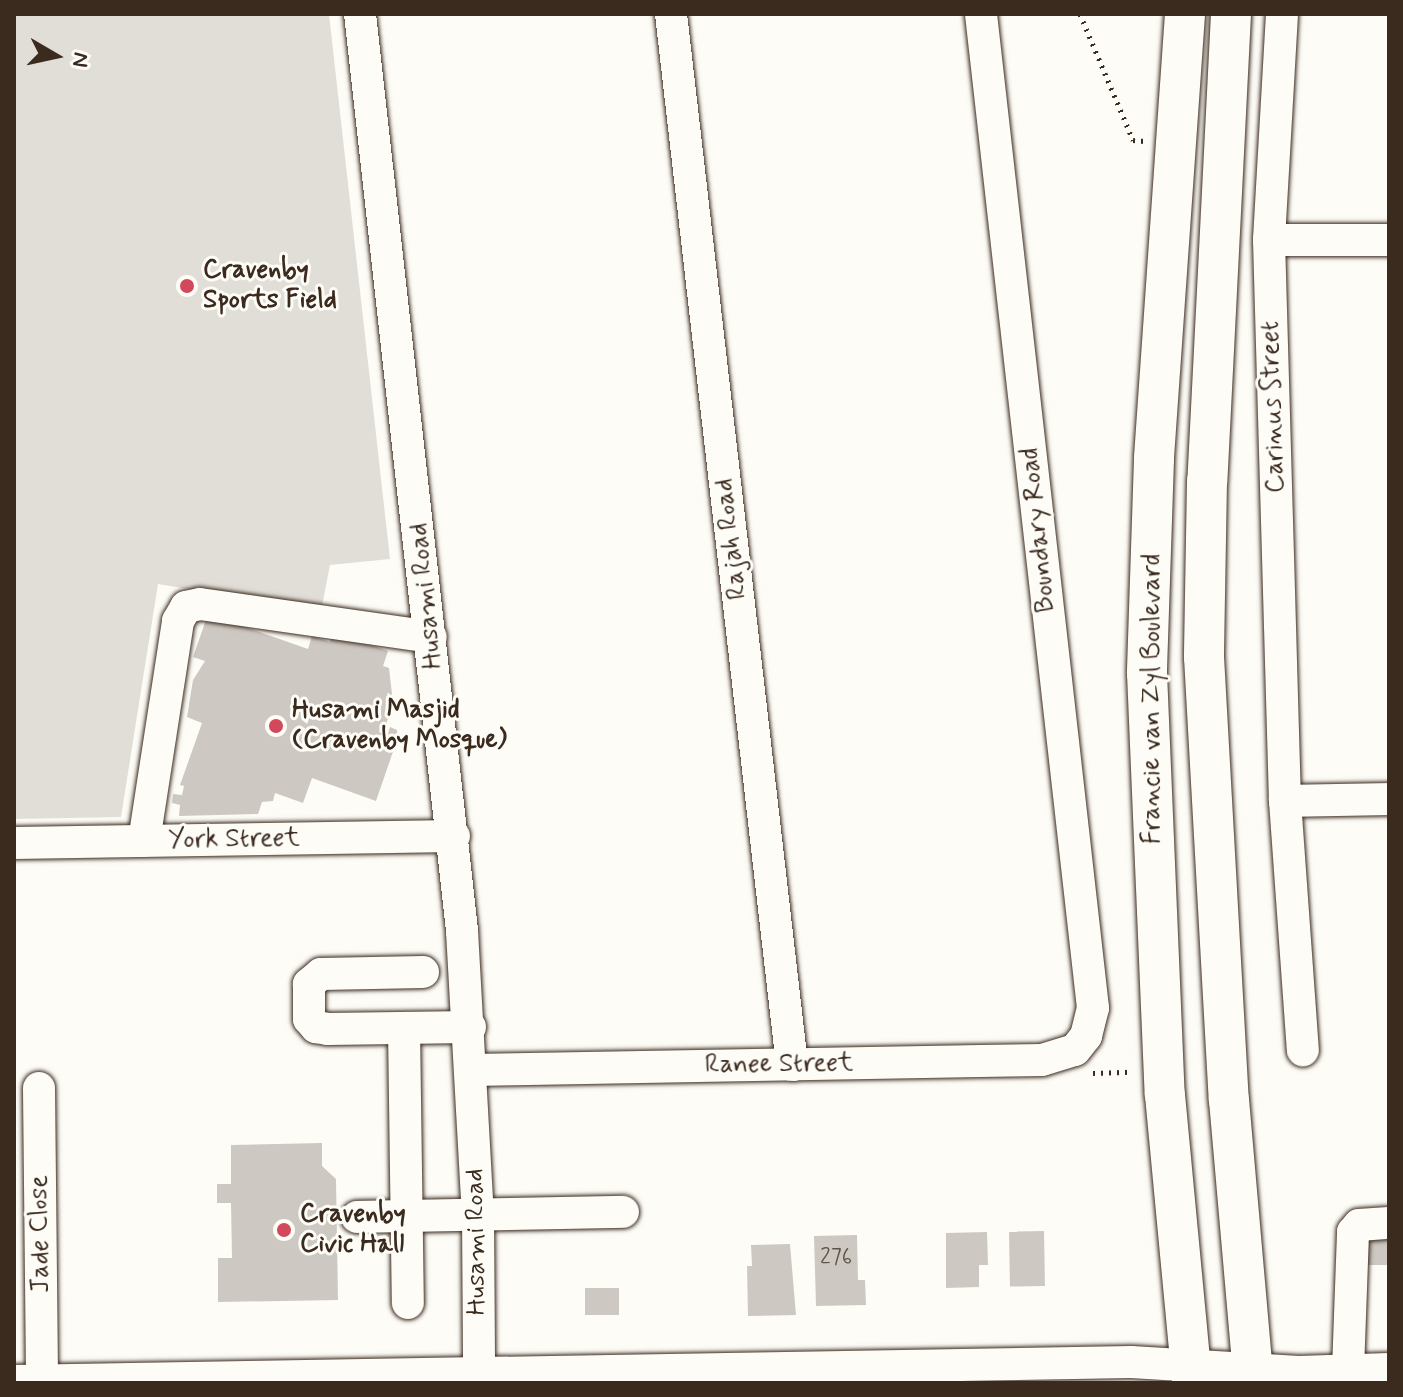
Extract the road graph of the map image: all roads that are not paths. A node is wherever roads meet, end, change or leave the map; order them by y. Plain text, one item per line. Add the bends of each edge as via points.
1 (360, 14) edge
2 (671, 14) edge
3 (981, 14) edge
4 (1185, 14) edge
5 (1231, 14) edge
6 (1282, 14) edge
7 (1269, 240) junction
8 (1389, 240) edge
9 (431, 637) junction
10 (1389, 799) edge
11 (1285, 801) junction
12 (454, 836) junction
13 (144, 841) junction
14 (14, 843) edge
15 (423, 972) dead end
16 (470, 1027) junction
17 (404, 1028) junction
18 (1303, 1050) dead end
19 (1084, 1058) joint
20 (792, 1065) junction
21 (472, 1070) junction
22 (39, 1088) dead end
23 (623, 1212) dead end
24 (478, 1215) junction
25 (407, 1216) junction
26 (357, 1217) dead end
27 (1389, 1223) edge
28 (408, 1303) dead end
29 (1389, 1369) edge
30 (1348, 1370) junction
31 (479, 1372) junction
32 (1192, 1374) edge
33 (1253, 1376) edge
34 (28, 1380) edge

1 - 9 street, Husami Road
2 - 20 street, Rajah Road
3 - 19 street, Boundary Road via 1093,1008
4 - 32 main road, Francie van Zyl Boulevard via 1154,459 1147,673 1165,1095
5 - 33 main road, Francie van Zyl Boulevard via 1207,481 1204,657 1229,1100
6 - 7 street, Carinus Street
7 - 8 street
7 - 11 street, Carinus Street
9 - 12 street, Husami Road
9 - 13 street via 200,604 186,607 178,621
10 - 11 street
11 - 18 street, Carinus Street
12 - 13 street, York Street
12 - 16 street, Husami Road
13 - 14 street, York Street
15 - 17 street via 321,974 309,984 307,1014 316,1027
16 - 17 street
16 - 21 street, Husami Road
17 - 25 street
19 - 20 street, Ranee Street via 1067,1054 1042,1060
20 - 21 street, Ranee Street
21 - 24 street, Husami Road
22 - 34 street, Jade Close
23 - 24 street
24 - 25 street
24 - 31 street, Husami Road
25 - 26 street
25 - 28 street
27 - 30 street via 1359,1225 1353,1232
29 - 30 street
30 - 33 street
31 - 32 street via 1131,1362
31 - 34 street
32 - 33 street

